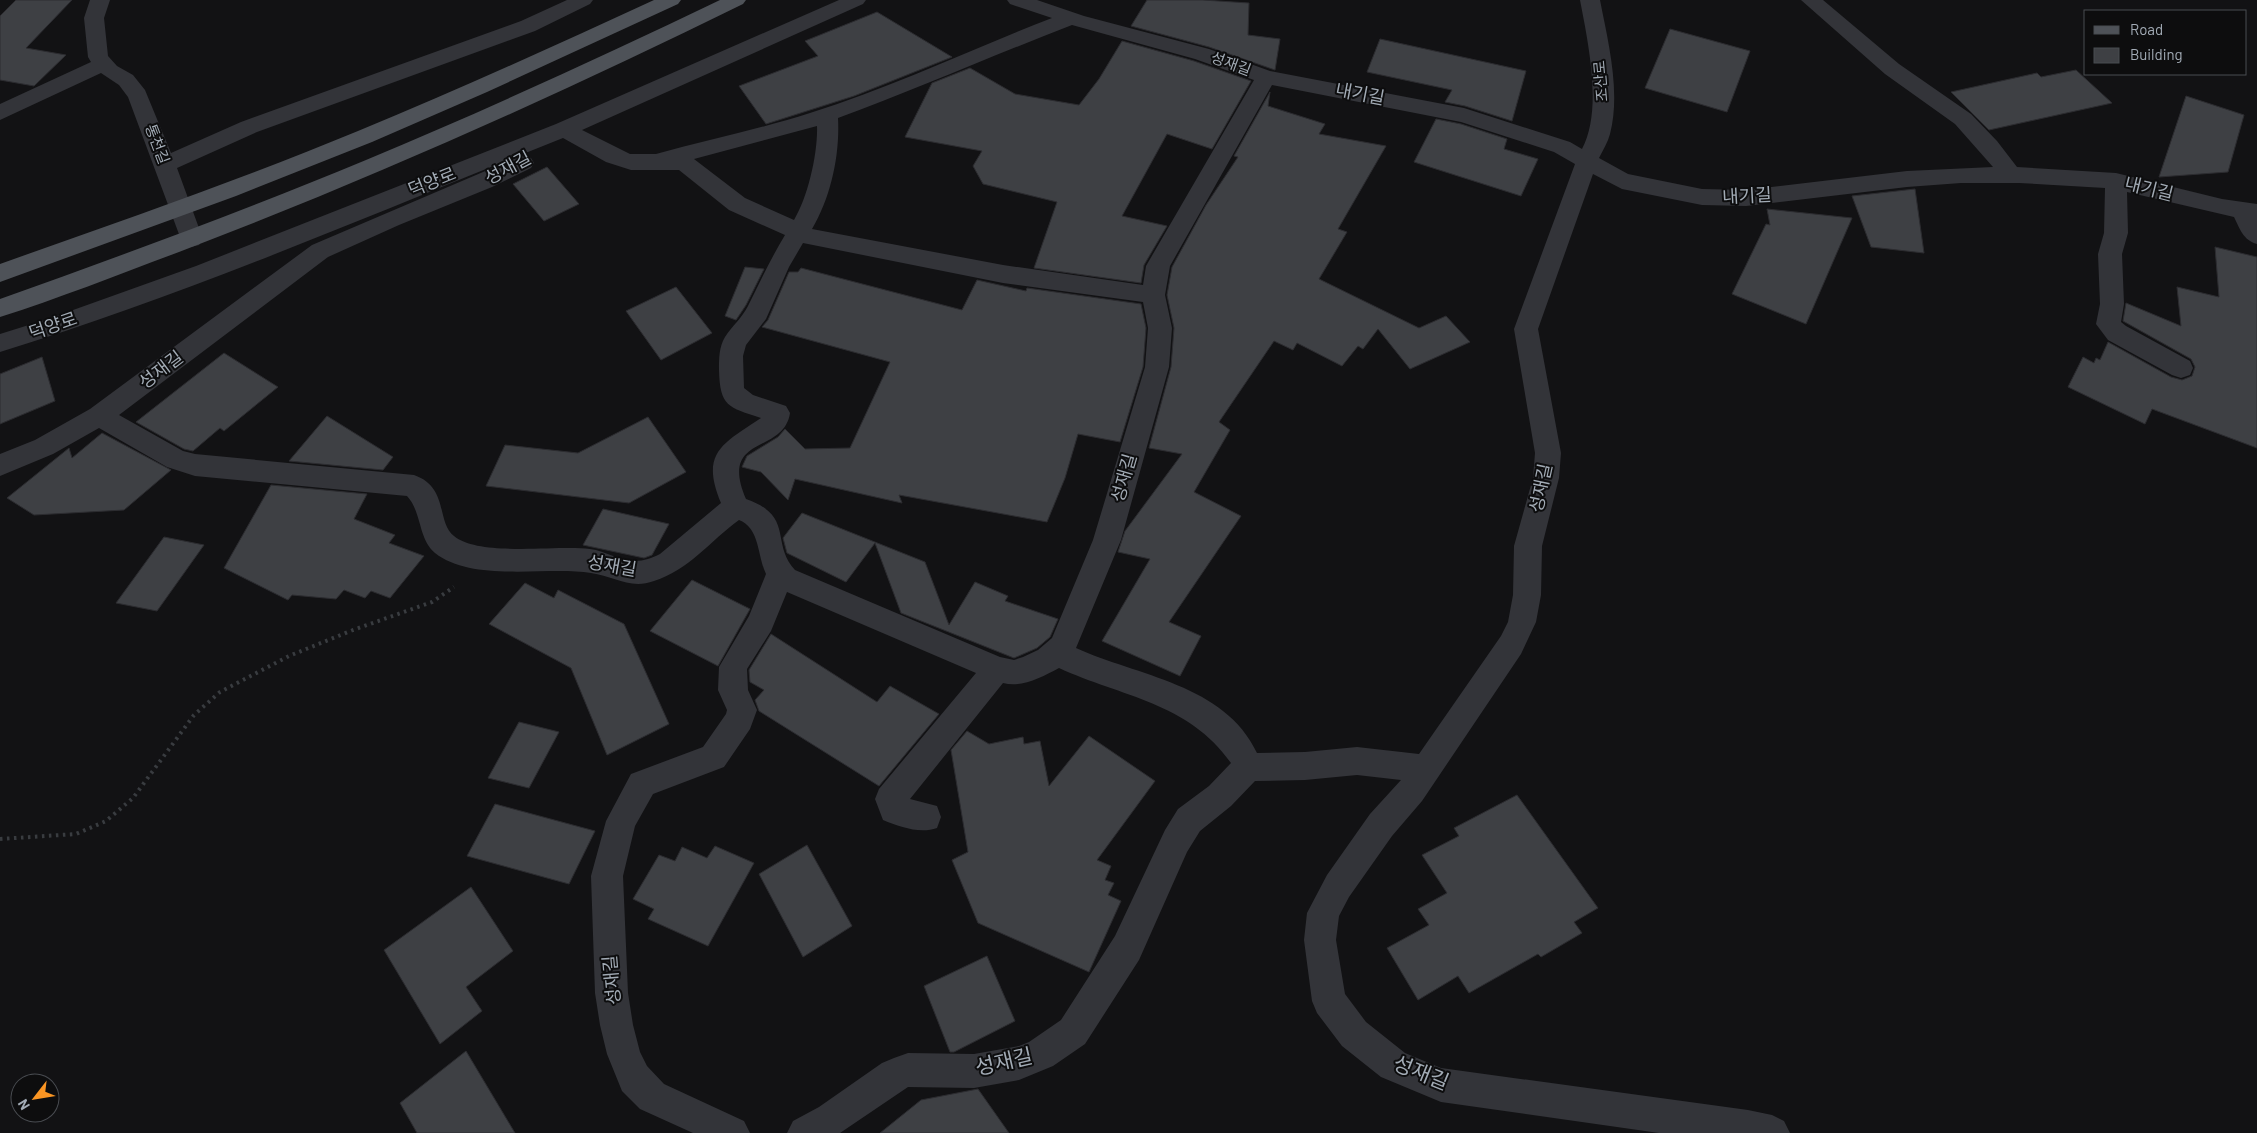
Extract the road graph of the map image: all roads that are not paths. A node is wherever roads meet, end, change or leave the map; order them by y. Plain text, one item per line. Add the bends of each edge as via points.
1 (100, 0) edge
2 (584, 0) edge
3 (671, 0) edge
4 (736, 0) edge
5 (856, 0) edge
6 (1017, 0) edge
7 (1590, 0) edge
8 (1811, 0) edge
9 (1072, 18) junction
10 (103, 64) junction
11 (1266, 77) junction
12 (0, 113) edge
13 (827, 115) junction
14 (564, 129) junction
15 (1587, 160) junction
16 (661, 161) junction
17 (165, 164) junction
18 (2011, 175) junction
19 (2116, 181) junction
20 (181, 207) junction
21 (2250, 212) edge
22 (799, 233) junction
23 (2257, 236) edge
24 (191, 239) junction
25 (0, 273) edge
26 (1153, 295) junction
27 (0, 308) edge
28 (0, 344) edge
29 (2181, 368) dead end
30 (99, 416) junction
31 (0, 465) edge
32 (736, 508) junction
33 (780, 574) junction
34 (1056, 653) junction
35 (997, 669) junction
36 (1248, 767) junction
37 (1426, 769) junction
38 (926, 817) dead end
39 (732, 1133) edge
40 (805, 1133) edge
41 (1772, 1133) edge

1 - 10 street via 94,18 98,57
2 - 17 street via 520,30 249,127
3 - 20 main road via 364,136
4 - 24 main road, 덕양로 via 586,72 436,138
5 - 14 street, 덕양로
6 - 9 street, 성재길
7 - 15 street, 조산로 via 1596,26 1604,115 1600,135
8 - 18 street via 1892,69 1963,119
9 - 11 street, 성재길 via 1202,54
9 - 13 street
10 - 12 street
10 - 17 street, 통천길 via 126,80 138,95
11 - 15 street, 내기길 via 1464,115 1548,142
11 - 26 street, 성재길 via 1164,253 1158,266
13 - 16 street
13 - 22 street via 828,139 820,182
14 - 16 street via 626,160
14 - 28 street, 덕양로 via 204,272
14 - 30 street, 성재길 via 540,151 515,167 320,251
15 - 18 street, 내기길 via 1622,181 1718,199 1907,179
15 - 37 street, 성재길 via 1526,330 1548,453 1546,478 1528,546 1527,595 1522,622 1511,645
16 - 22 street via 686,164 737,204
17 - 20 street, 통천길
18 - 19 street, 내기길
19 - 21 street, 내기길
19 - 29 street via 2116,233 2110,254 2112,304 2108,324 2117,333
20 - 24 street, 통천길
20 - 25 main road
21 - 23 street, 내기길 via 2251,229
22 - 26 street via 1003,274
22 - 32 street via 778,266 757,313 735,342 731,356 732,392 744,402 777,413 776,420 744,442 724,465
24 - 27 main road, 덕양로
26 - 34 street, 성재길 via 1160,328 1157,367 1107,540 1072,627
30 - 31 street, 성재길 via 44,447
30 - 32 street, 성재길 via 176,460 195,465 414,486 426,500 437,538 446,546 481,557 593,561 641,573 660,567 688,549
32 - 33 street via 745,509 764,524 769,532 771,558
33 - 35 street, 성재길
33 - 39 street, 성재길 via 761,622 733,667 733,690 742,710 740,719 713,757 642,784 621,821 607,876 610,991 624,1056 630,1069 649,1095
34 - 35 street, 성재길 via 1030,668 1014,672
34 - 36 street via 1178,699 1217,725 1244,754
35 - 38 street via 890,799 894,810
36 - 37 street via 1357,761
36 - 40 street, 성재길 via 1220,796 1189,820 1176,841 1127,948 1072,1032 1041,1054 1019,1063 974,1071 908,1070
37 - 41 street, 성재길 via 1343,878 1323,913 1320,940 1329,1001 1354,1034 1393,1065 1441,1085

